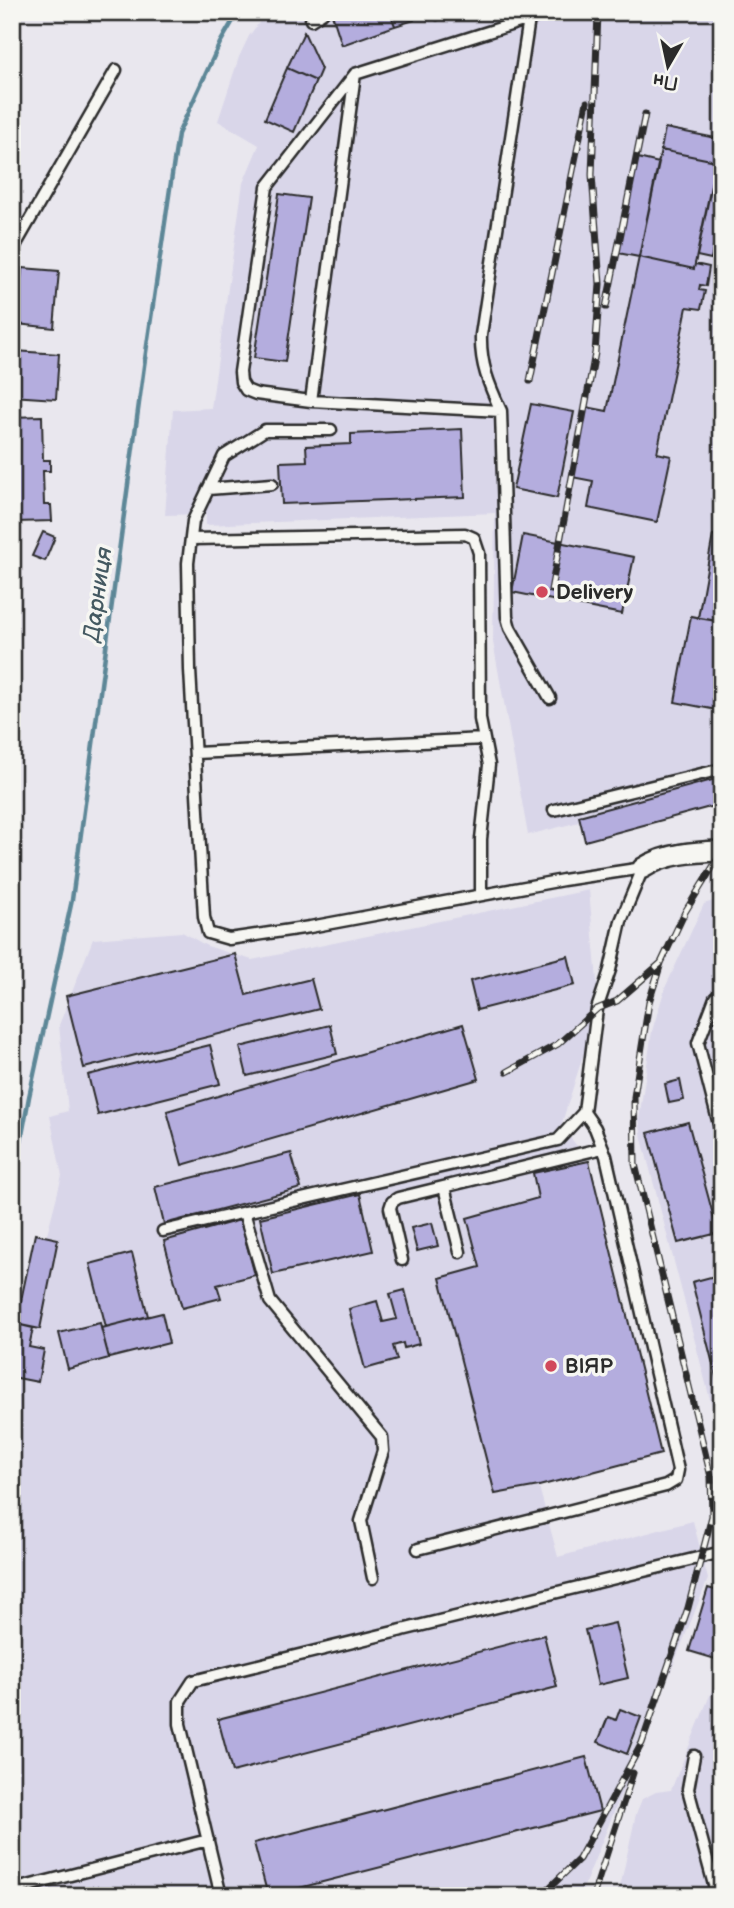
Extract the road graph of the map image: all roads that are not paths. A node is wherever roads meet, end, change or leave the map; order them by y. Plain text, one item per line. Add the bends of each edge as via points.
1 (324, 12) edge
2 (551, 12) edge
3 (529, 19) junction
4 (311, 20) dead end
5 (117, 69) dead end
6 (355, 74) junction
7 (12, 251) edge
8 (311, 401) junction
9 (501, 411) junction
10 (331, 430) dead end
11 (272, 484) dead end
12 (208, 489) junction
13 (191, 539) junction
14 (550, 698) dead end
15 (484, 739) junction
16 (195, 753) junction
17 (722, 769) edge
18 (554, 810) dead end
19 (722, 851) edge
20 (643, 868) junction
21 (481, 895) junction
22 (722, 994) edge
23 (584, 1112) junction
24 (722, 1136) edge
25 (603, 1148) junction
26 (444, 1187) junction
27 (244, 1212) junction
28 (163, 1231) dead end
29 (460, 1252) dead end
30 (401, 1260) dead end
31 (418, 1549) dead end
32 (722, 1552) edge
33 (373, 1578) dead end
34 (694, 1756) dead end
35 (208, 1840) junction
36 (12, 1890) edge
37 (221, 1896) edge
38 (717, 1896) edge

1 - 4 lane
2 - 3 lane
3 - 6 lane
3 - 9 lane via 481,335 483,366
5 - 7 lane
6 - 8 lane
6 - 8 lane via 267,187 240,372 246,390
8 - 9 lane
9 - 14 lane via 507,617
10 - 12 lane via 265,430 224,456
11 - 12 lane
12 - 13 lane via 193,521
13 - 15 lane via 465,534 474,538 479,553
13 - 16 lane
15 - 16 lane
15 - 21 lane via 489,765
16 - 21 lane via 208,933 229,939
17 - 18 lane
19 - 20 street via 675,855
20 - 21 lane
20 - 23 lane via 621,921 597,1009
22 - 24 lane via 715,998 698,1043
23 - 25 lane
23 - 27 lane via 558,1140
25 - 26 lane
25 - 31 lane via 678,1470 676,1480
26 - 29 lane
26 - 30 lane via 392,1202
27 - 28 lane
27 - 33 lane via 270,1301 382,1437 383,1451 361,1521
32 - 35 lane via 193,1681 180,1701 179,1715
34 - 38 lane via 688,1789
35 - 36 lane
35 - 37 lane

